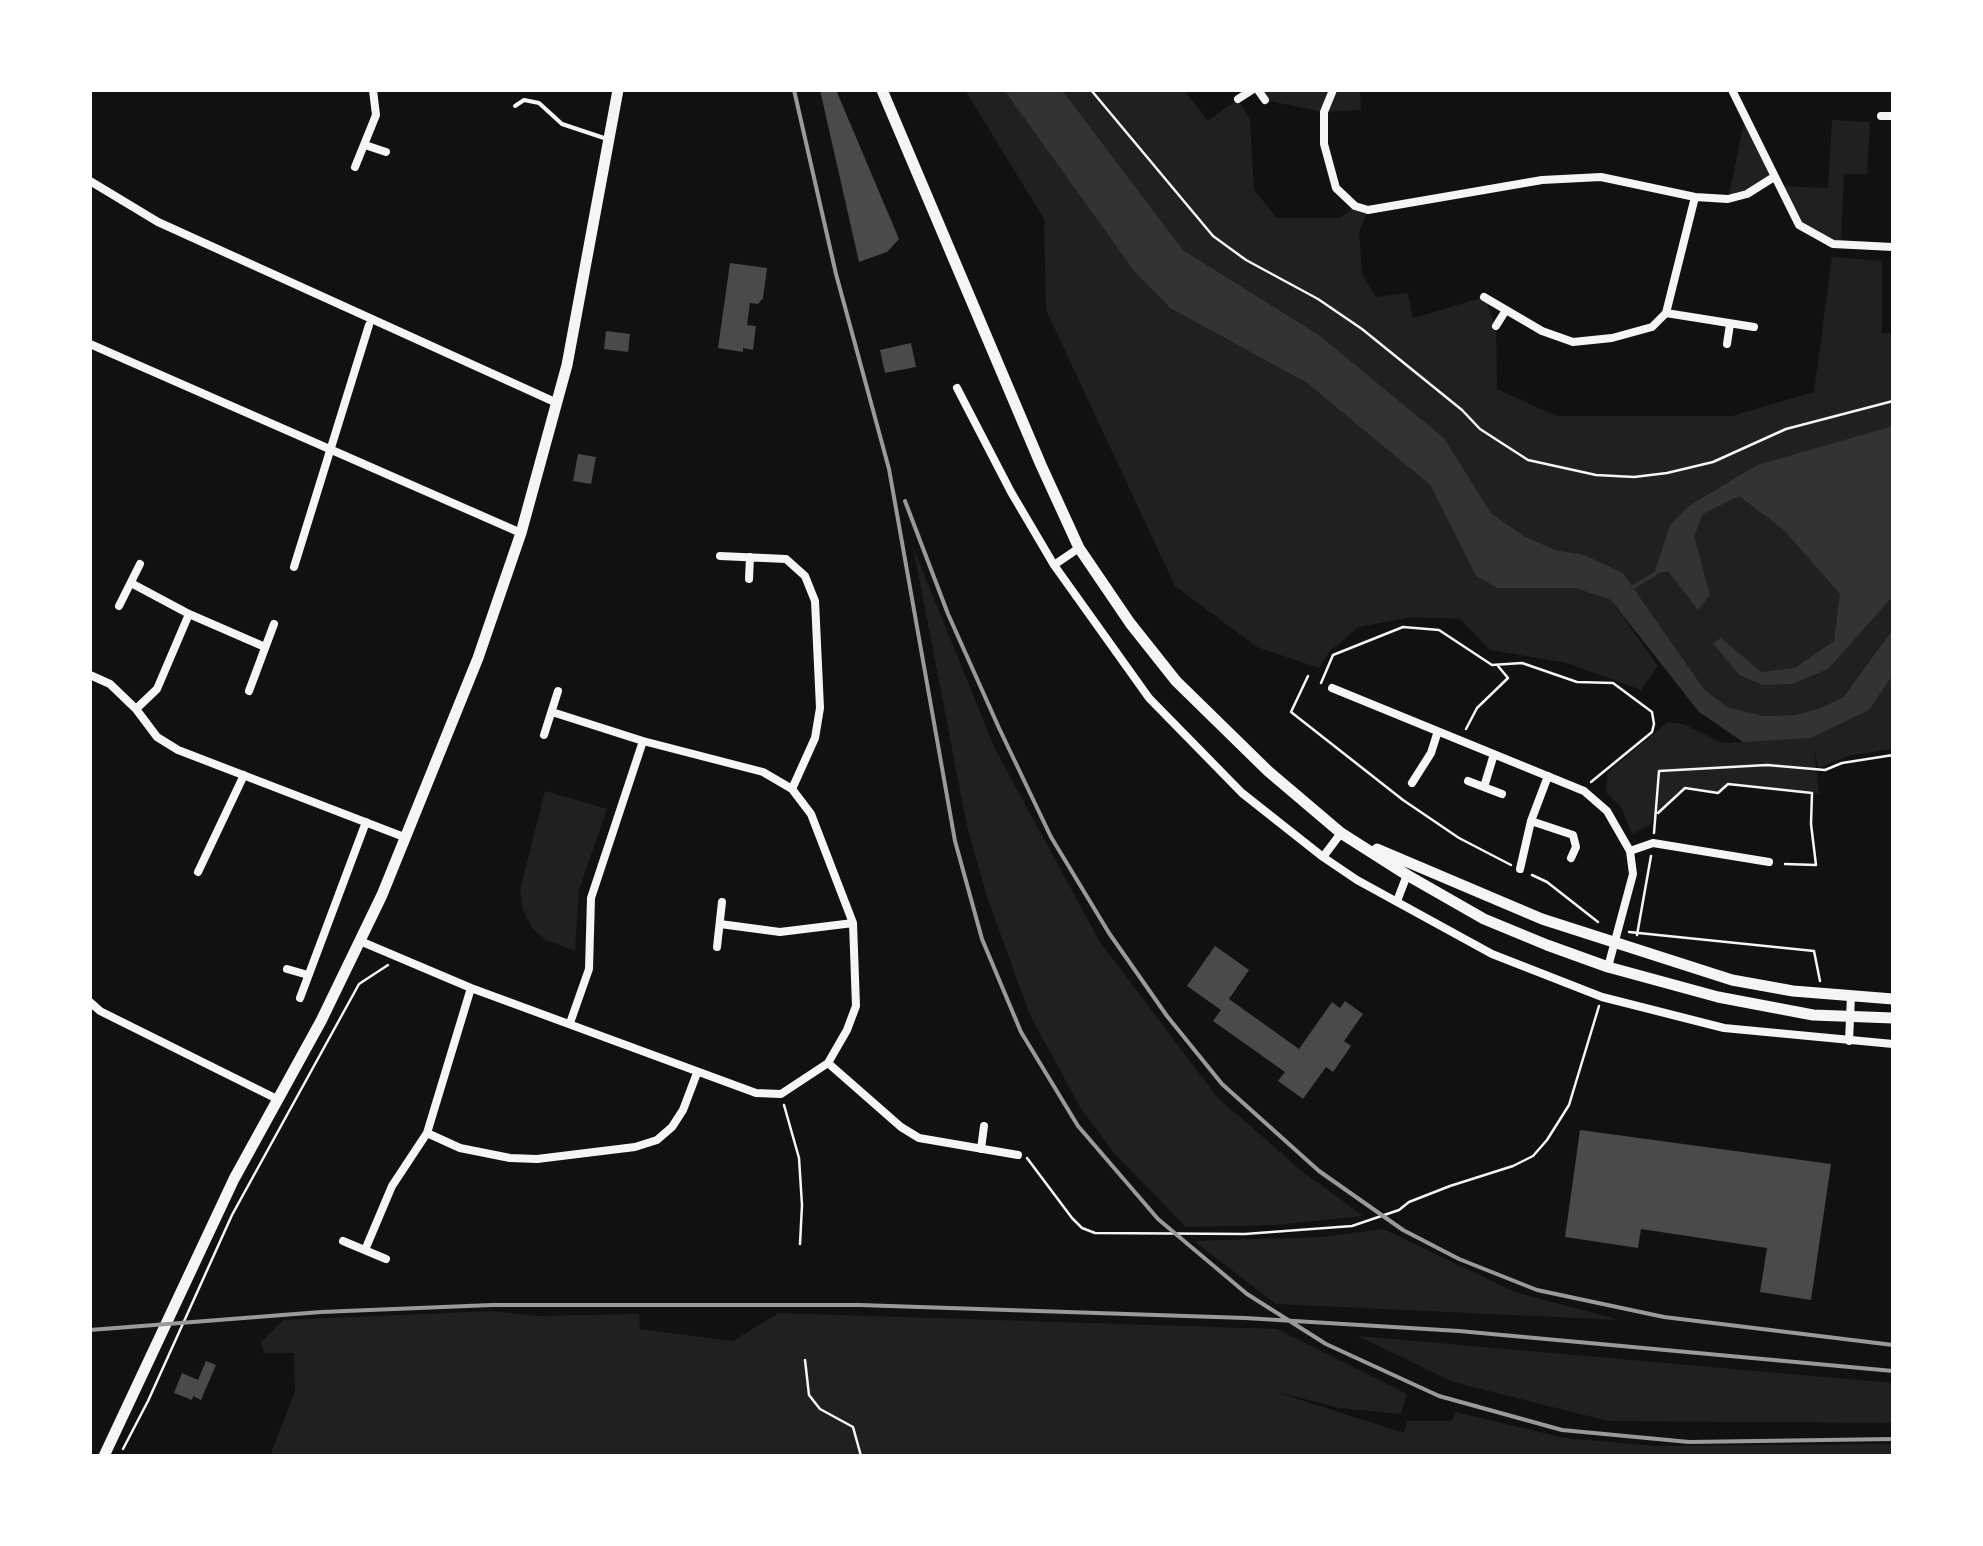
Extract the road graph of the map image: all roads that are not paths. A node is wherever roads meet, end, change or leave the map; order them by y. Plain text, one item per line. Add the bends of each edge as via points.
1 (373, 90) edge
2 (618, 90) edge
3 (882, 90) edge
4 (1255, 90) edge
5 (1333, 90) edge
6 (1732, 90) edge
7 (1238, 99) dead end
8 (1265, 100) dead end
9 (514, 106) dead end
10 (1881, 116) dead end
11 (1893, 116) edge
12 (609, 140) junction
13 (366, 145) junction
14 (386, 152) dead end
15 (354, 167) dead end
16 (1774, 177) junction
17 (90, 181) edge
18 (1695, 197) junction
19 (1893, 247) edge
20 (1484, 296) dead end
21 (1506, 310) junction
22 (1666, 313) junction
23 (1730, 324) junction
24 (369, 325) dead end
25 (1496, 326) dead end
26 (1754, 328) dead end
27 (90, 344) edge
28 (1726, 344) dead end
29 (957, 388) dead end
30 (557, 402) junction
31 (331, 448) junction
32 (522, 533) junction
33 (1079, 548) junction
34 (720, 556) dead end
35 (750, 557) junction
36 (140, 564) dead end
37 (1054, 565) junction
38 (294, 567) dead end
39 (749, 580) dead end
40 (131, 583) junction
41 (119, 606) dead end
42 (189, 614) junction
43 (274, 624) dead end
44 (265, 647) junction
45 (90, 675) edge
46 (1332, 688) dead end
47 (248, 691) dead end
48 (558, 691) dead end
49 (136, 709) junction
50 (552, 712) junction
51 (1437, 734) junction
52 (544, 735) dead end
53 (642, 741) junction
54 (1494, 754) junction
55 (244, 775) junction
56 (1548, 776) junction
57 (1468, 781) dead end
58 (1412, 783) dead end
59 (1484, 787) junction
60 (792, 789) junction
61 (1502, 794) dead end
62 (1531, 820) junction
63 (366, 822) junction
64 (1341, 833) junction
65 (404, 837) junction
66 (1630, 850) junction
67 (1323, 858) junction
68 (1571, 858) dead end
69 (1769, 862) dead end
70 (1520, 869) road end
71 (198, 872) dead end
72 (1407, 875) junction
73 (1397, 901) junction
74 (722, 902) dead end
75 (853, 923) junction
76 (720, 924) junction
77 (360, 941) junction
78 (1612, 942) junction
79 (718, 947) dead end
80 (1608, 966) junction
81 (287, 968) dead end
82 (308, 976) junction
83 (470, 988) junction
84 (1852, 996) junction
85 (300, 998) dead end
86 (1893, 999) edge
87 (90, 1002) edge
88 (1850, 1017) junction
89 (1893, 1018) edge
90 (570, 1023) junction
91 (1849, 1041) junction
92 (1893, 1044) edge
93 (828, 1063) junction
94 (698, 1073) junction
95 (277, 1099) junction
96 (984, 1126) dead end
97 (427, 1133) junction
98 (981, 1149) junction
99 (1018, 1154) road end
100 (344, 1242) dead end
101 (365, 1250) junction
102 (386, 1258) dead end
103 (104, 1456) edge

1 - 13 street via 376,115
2 - 12 main road
3 - 33 main road
4 - 7 street
4 - 8 street
5 - 18 street via 1324,112 1324,144 1336,188 1368,210 1542,180 1601,178
6 - 16 street
9 - 12 lane via 539,103 562,124
10 - 11 street
12 - 30 main road
13 - 14 street
13 - 15 street
16 - 18 street via 1728,199
16 - 19 street via 1800,224 1833,244
17 - 30 street via 158,222
18 - 22 street
20 - 21 street
21 - 22 street via 1573,342 1652,328
21 - 25 street
22 - 23 street
23 - 26 street
23 - 28 street
24 - 31 street
27 - 31 street
29 - 37 street
30 - 32 main road
31 - 32 street
31 - 38 street
32 - 65 main road
33 - 37 street
33 - 64 main road via 1176,681
34 - 35 street
35 - 39 street
35 - 60 street via 786,559 805,576 815,601 820,708 815,738
36 - 40 street
37 - 67 street via 1149,698 1242,792
40 - 41 street
40 - 42 street
42 - 44 street
42 - 49 street via 157,689
43 - 44 street
44 - 47 street
45 - 49 street
46 - 51 street
48 - 50 street
49 - 55 street via 178,750
50 - 52 street
50 - 53 street
51 - 54 street
51 - 58 street
53 - 60 street via 763,772
53 - 90 street via 591,898 588,969
54 - 56 street
54 - 59 street
55 - 63 street
55 - 71 street
56 - 62 street
56 - 66 street via 1584,791 1606,810
57 - 59 street
59 - 61 street
60 - 75 street via 811,814
62 - 68 street via 1573,836
62 - 70 street
63 - 65 street
63 - 82 street
64 - 67 street
64 - 72 main road
64 - 78 main road
65 - 77 main road
66 - 69 street via 1652,843
66 - 78 street via 1633,874
67 - 73 street
72 - 73 street
72 - 80 main road via 1484,919
73 - 91 street via 1492,954 1602,997 1724,1028
74 - 76 street
75 - 76 street via 780,932
75 - 93 street via 856,1006
76 - 79 street
77 - 83 street
77 - 95 main road
78 - 80 street
78 - 84 main road via 1732,980
80 - 88 main road via 1718,997
81 - 82 street
82 - 85 street
83 - 90 street
83 - 97 street
84 - 86 main road
84 - 88 street
87 - 95 street
88 - 89 main road
88 - 91 street
90 - 94 street
91 - 92 street
93 - 94 street via 781,1094
93 - 98 street via 919,1138
94 - 97 street via 672,1127 635,1147 510,1158
95 - 103 main road
96 - 98 street
97 - 101 street via 392,1186
98 - 99 street
100 - 101 street
101 - 102 street

